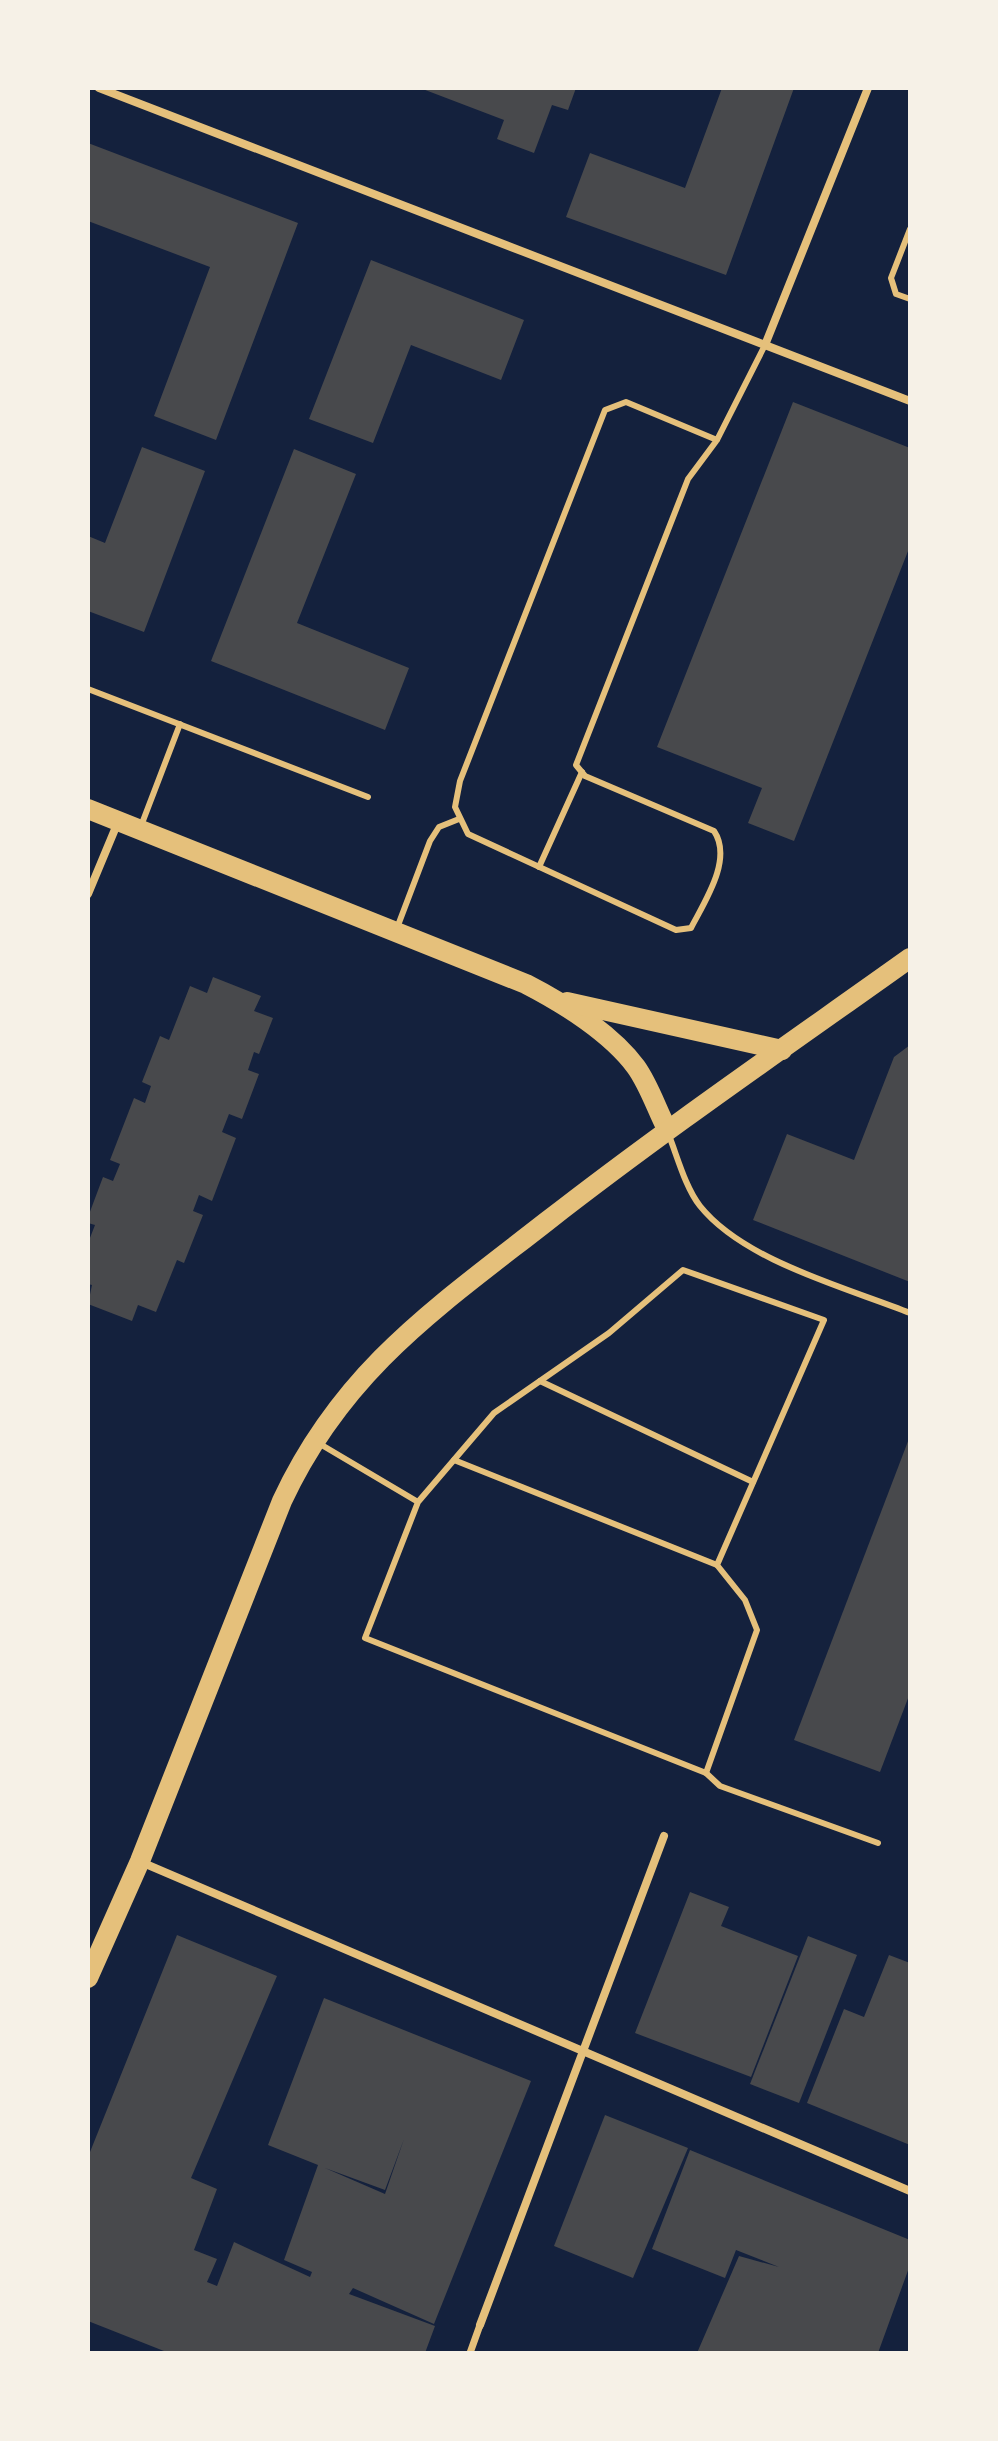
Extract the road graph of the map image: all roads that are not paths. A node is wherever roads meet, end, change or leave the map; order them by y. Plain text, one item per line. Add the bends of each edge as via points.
1 (99, 88) edge
2 (868, 88) edge
3 (910, 229) edge
4 (910, 299) edge
5 (765, 345) junction
6 (910, 401) edge
7 (717, 440) junction
8 (88, 689) edge
9 (180, 724) junction
10 (582, 772) junction
11 (368, 797) dead end
12 (88, 809) edge
13 (459, 819) junction
14 (118, 821) junction
15 (140, 829) junction
16 (539, 867) junction
17 (88, 894) edge
18 (396, 932) junction
19 (910, 958) edge
20 (556, 999) junction
21 (782, 1050) junction
22 (667, 1129) junction
23 (910, 1313) edge
24 (540, 1381) junction
25 (313, 1441) junction
26 (454, 1460) junction
27 (753, 1482) junction
28 (418, 1502) junction
29 (717, 1565) junction
30 (706, 1773) junction
31 (664, 1836) dead end
32 (878, 1843) dead end
33 (140, 1861) junction
34 (88, 1978) edge
35 (582, 2051) junction
36 (910, 2191) edge
37 (480, 2325) joint
38 (470, 2353) edge

1 - 5 street
2 - 5 street
3 - 4 lane via 891,278 896,294
5 - 6 street
5 - 7 lane
7 - 10 lane via 688,479 581,748 576,765
7 - 13 lane via 626,402 605,410 460,781 455,807
8 - 9 lane
9 - 11 lane
9 - 15 lane
10 - 16 lane
10 - 16 lane via 714,831 723,852 691,928 676,930
12 - 14 main road
13 - 16 lane via 468,834
13 - 18 lane via 439,827 430,841
14 - 15 main road
14 - 17 street
15 - 18 main road
18 - 20 main road
19 - 21 main road
20 - 21 main road
20 - 22 main road via 636,1067
21 - 22 main road
22 - 23 lane via 698,1204 728,1232 767,1256
22 - 25 main road via 415,1324 362,1377
24 - 26 lane via 494,1413
24 - 27 lane
24 - 27 lane via 609,1333 683,1270 824,1320
25 - 28 lane
25 - 33 main road via 282,1501
26 - 28 lane
26 - 29 lane
27 - 29 lane
28 - 30 lane via 365,1638
29 - 30 lane via 745,1600 757,1630
30 - 32 lane via 720,1786
31 - 35 street
33 - 34 main road
33 - 35 street
35 - 36 street
35 - 37 street
37 - 38 street

